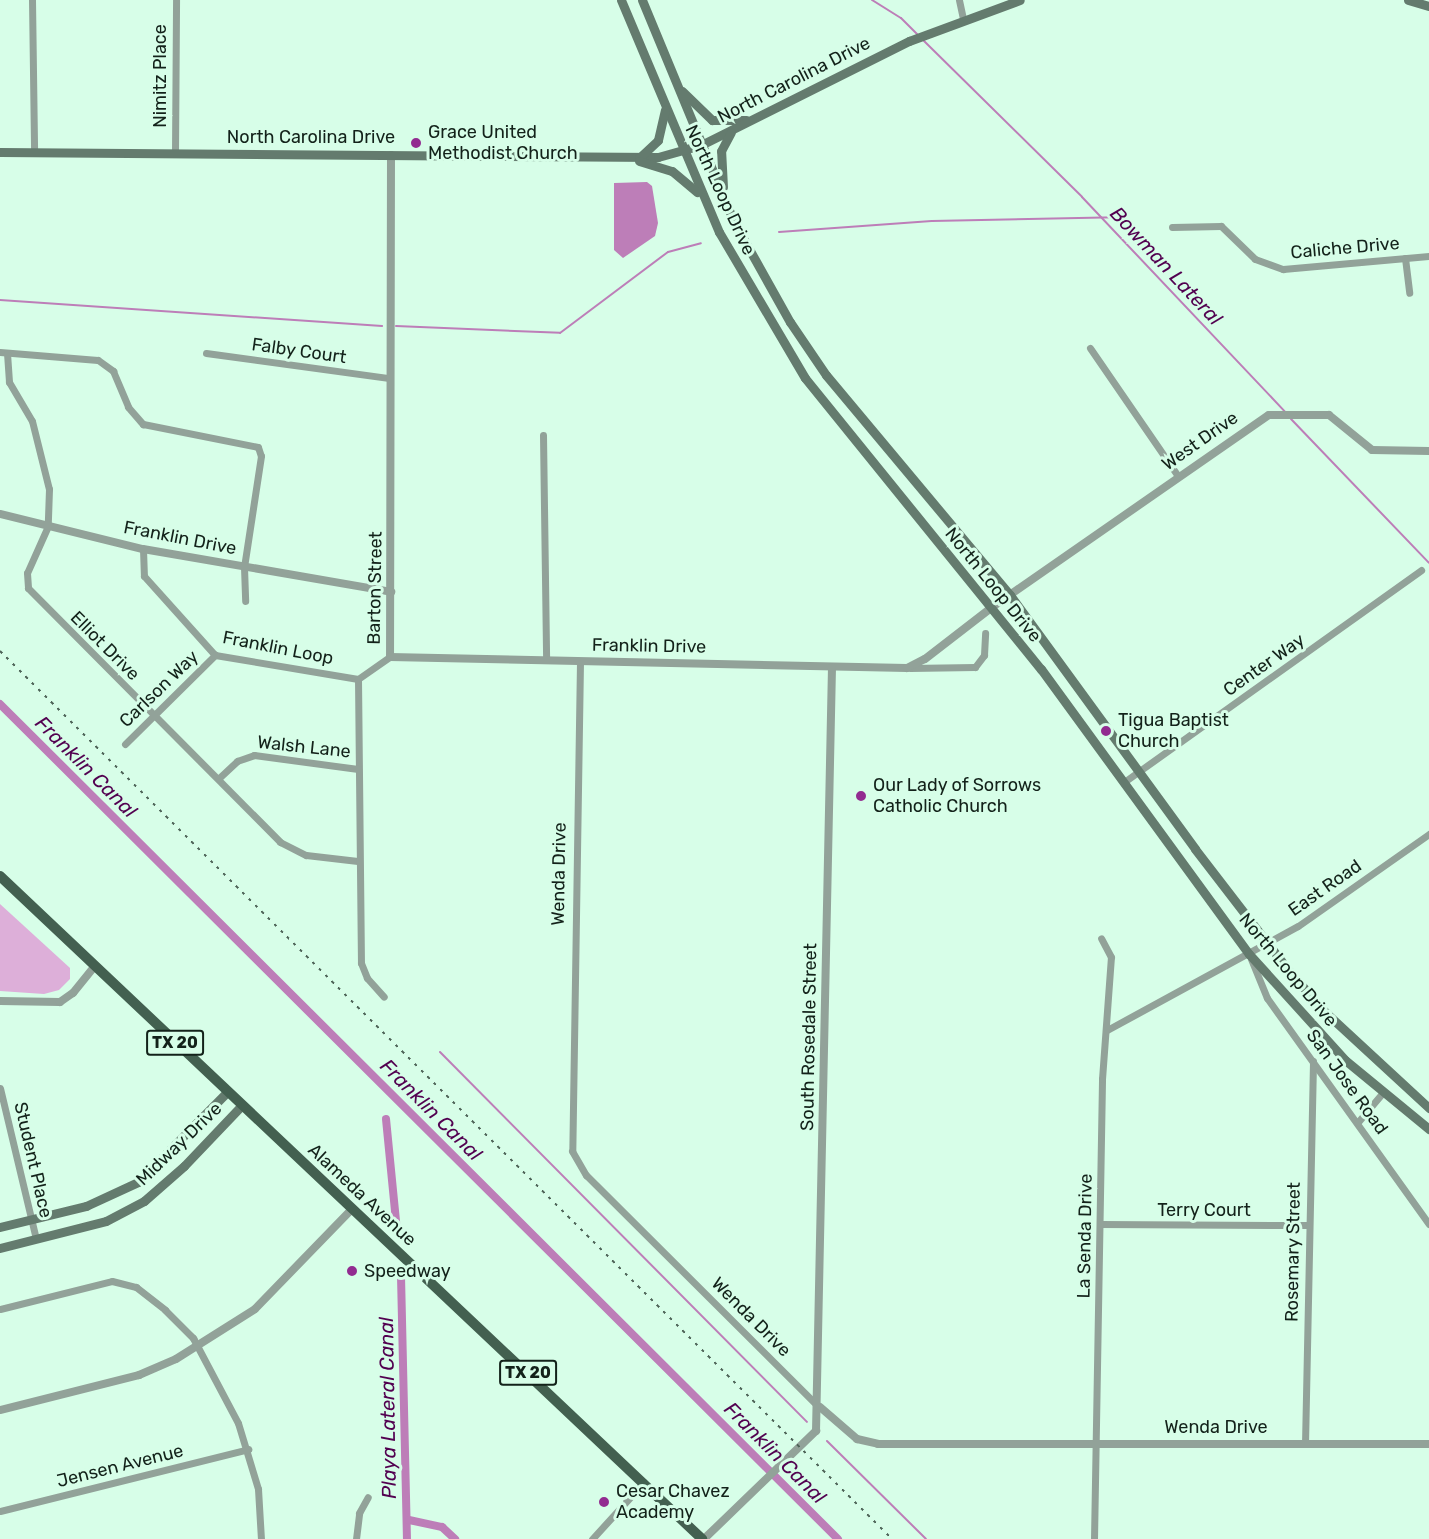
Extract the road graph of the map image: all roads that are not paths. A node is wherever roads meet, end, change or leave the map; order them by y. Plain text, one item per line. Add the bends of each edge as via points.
1 (32, 0) edge
2 (176, 0) edge
3 (621, 0) edge
4 (642, 0) edge
5 (958, 0) edge
6 (1020, 0) edge
7 (1408, 0) edge
8 (1429, 6) edge
9 (963, 18) junction
10 (678, 86) junction
11 (665, 110) junction
12 (751, 120) junction
13 (734, 128) junction
14 (701, 145) junction
15 (0, 152) edge
16 (34, 152) junction
17 (682, 152) junction
18 (175, 153) junction
19 (391, 155) junction
20 (628, 158) junction
21 (639, 158) junction
22 (704, 200) junction
23 (725, 201) junction
24 (1172, 227) dead end
25 (1429, 256) edge
26 (1405, 258) junction
27 (1409, 293) dead end
28 (790, 321) junction
29 (773, 330) junction
30 (1090, 348) dead end
31 (4, 353) edge
32 (206, 353) dead end
33 (389, 378) junction
34 (543, 435) dead end
35 (1429, 451) edge
36 (1178, 476) junction
37 (0, 514) edge
38 (48, 526) junction
39 (143, 549) junction
40 (244, 567) junction
41 (1421, 570) dead end
42 (391, 592) junction
43 (1010, 595) junction
44 (245, 601) dead end
45 (991, 608) junction
46 (985, 633) dead end
47 (215, 655) junction
48 (390, 657) junction
49 (546, 660) junction
50 (580, 662) junction
51 (832, 667) junction
52 (908, 668) junction
53 (358, 679) junction
54 (153, 715) junction
55 (124, 744) dead end
56 (358, 769) junction
57 (1140, 771) junction
58 (219, 778) junction
59 (1124, 782) junction
60 (1429, 834) edge
61 (358, 861) junction
62 (0, 876) edge
63 (1101, 938) dead end
64 (1269, 943) junction
65 (1249, 954) junction
66 (96, 966) junction
67 (384, 997) dead end
68 (0, 1001) edge
69 (1107, 1030) junction
70 (1313, 1061) junction
71 (0, 1088) edge
72 (227, 1092) junction
73 (1382, 1093) junction
74 (242, 1105) junction
75 (1429, 1108) edge
76 (1358, 1122) junction
77 (1429, 1129) edge
78 (352, 1209) junction
79 (31, 1219) junction
80 (1100, 1224) junction
81 (1429, 1224) edge
82 (1308, 1225) junction
83 (0, 1227) edge
84 (36, 1239) junction
85 (0, 1248) edge
86 (0, 1309) edge
87 (198, 1347) junction
88 (820, 1407) junction
89 (0, 1410) edge
90 (1096, 1444) junction
91 (1305, 1444) junction
92 (1429, 1444) edge
93 (248, 1449) junction
94 (644, 1482) junction
95 (368, 1497) dead end
96 (0, 1511) edge
97 (261, 1539) edge
98 (356, 1539) edge
99 (592, 1539) edge
100 (703, 1539) edge
101 (1094, 1539) edge

1 - 16 street
2 - 18 street, Nimitz Place
3 - 11 main road, North Loop Drive
4 - 10 main road, North Loop Drive
5 - 9 street
6 - 9 main road, North Carolina Drive
7 - 8 main road
9 - 12 main road, North Carolina Drive
10 - 12 main road via 712,120
10 - 14 main road, North Loop Drive
11 - 17 main road, North Loop Drive
11 - 21 main road via 658,140
12 - 13 main road, North Carolina Drive
13 - 14 main road, North Carolina Drive
13 - 23 main road via 721,151
14 - 17 main road, North Carolina Drive
14 - 23 main road, North Loop Drive
15 - 16 main road, North Carolina Drive
16 - 18 main road, North Carolina Drive
17 - 21 main road, North Carolina Drive
17 - 22 main road, North Loop Drive
18 - 19 main road, North Carolina Drive
19 - 20 main road, North Carolina Drive
19 - 33 street, Barton Street
20 - 21 main road, North Carolina Drive
20 - 22 main road via 672,171
22 - 29 main road, North Loop Drive
23 - 28 main road, North Loop Drive
24 - 26 street, Caliche Drive via 1221,226 1255,259 1282,269
25 - 26 street, Caliche Drive
26 - 27 street
28 - 29 main road
28 - 43 main road, North Loop Drive via 826,375
29 - 45 main road, North Loop Drive via 879,475
30 - 36 street
31 - 38 street, Elliot Drive via 9,382 32,421 49,489
31 - 40 street via 98,360 113,371 128,407 143,424 258,447 261,456
32 - 33 street, Falby Court
33 - 42 street, Barton Street
34 - 49 street
35 - 36 street, West Drive via 1372,450 1339,419 1279,413 1260,419
36 - 43 street, West Drive
37 - 38 street, Franklin Drive
38 - 39 street, Franklin Drive
38 - 54 street, Elliot Drive via 27,573 28,588
39 - 40 street, Franklin Drive
39 - 47 street, Franklin Loop via 144,576
40 - 42 street, Franklin Drive
40 - 44 street
41 - 57 street, Center Way
42 - 48 street, Barton Street
43 - 45 street
43 - 57 main road, North Loop Drive
45 - 52 street
45 - 59 main road, North Loop Drive
46 - 52 street, Franklin Drive via 984,655 975,667
47 - 53 street, Franklin Loop
47 - 54 street, Carlson Way
48 - 49 street, Franklin Drive
48 - 53 street, Barton Street
49 - 50 street, Franklin Drive
50 - 51 street, Franklin Drive
50 - 88 street, Wenda Drive via 572,1151 586,1175
51 - 52 street, Franklin Drive
51 - 88 street, South Rosedale Street
53 - 56 street
54 - 55 street, Carlson Way
54 - 58 street, Elliot Drive
56 - 58 street, Walsh Lane via 254,754 237,761
56 - 61 street
57 - 59 street, Center Way
57 - 64 main road, North Loop Drive
58 - 61 street, Elliot Drive via 286,847 306,855
59 - 65 main road, North Loop Drive
60 - 64 street, East Road
61 - 67 street via 361,963 367,978
62 - 66 main road, Alameda Avenue / TX 20
63 - 69 street, La Senda Drive via 1111,954
64 - 65 street, East Road
64 - 75 main road, North Loop Drive via 1325,1012
65 - 69 street, East Road
65 - 70 street, San Jose Road via 1267,998
65 - 73 main road, North Loop Drive via 1303,1017
66 - 68 street via 60,1002
66 - 72 main road, Alameda Avenue / TX 20
69 - 80 street, La Senda Drive
70 - 76 street, San Jose Road
70 - 82 street, Rosemary Street
71 - 79 street, Student Place
72 - 74 main road, Alameda Avenue / TX 20
72 - 79 main road, Midway Drive via 138,1182 110,1197
73 - 76 street
73 - 77 main road, North Loop Drive
74 - 78 main road, Alameda Avenue / TX 20
74 - 84 main road, Midway Drive via 144,1201 106,1221
76 - 81 street, San Jose Road
78 - 87 street via 255,1309
78 - 94 main road, Alameda Avenue / TX 20
79 - 83 main road, Midway Drive
79 - 84 street, Student Place
80 - 82 street, Terry Court
80 - 90 street, La Senda Drive
82 - 91 street, Rosemary Street
84 - 85 main road, Midway Drive
86 - 87 street via 120,1282 148,1295 186,1330
87 - 89 street via 139,1375
87 - 93 street
88 - 90 street, Wenda Drive via 867,1443
88 - 100 street, South Rosedale Street via 816,1431
90 - 91 street, Wenda Drive
90 - 101 street, La Senda Drive
91 - 92 street, Wenda Drive
93 - 96 street, Jensen Avenue
93 - 97 street via 261,1505
94 - 99 street
94 - 100 main road, Alameda Avenue / TX 20
95 - 98 street via 359,1513

